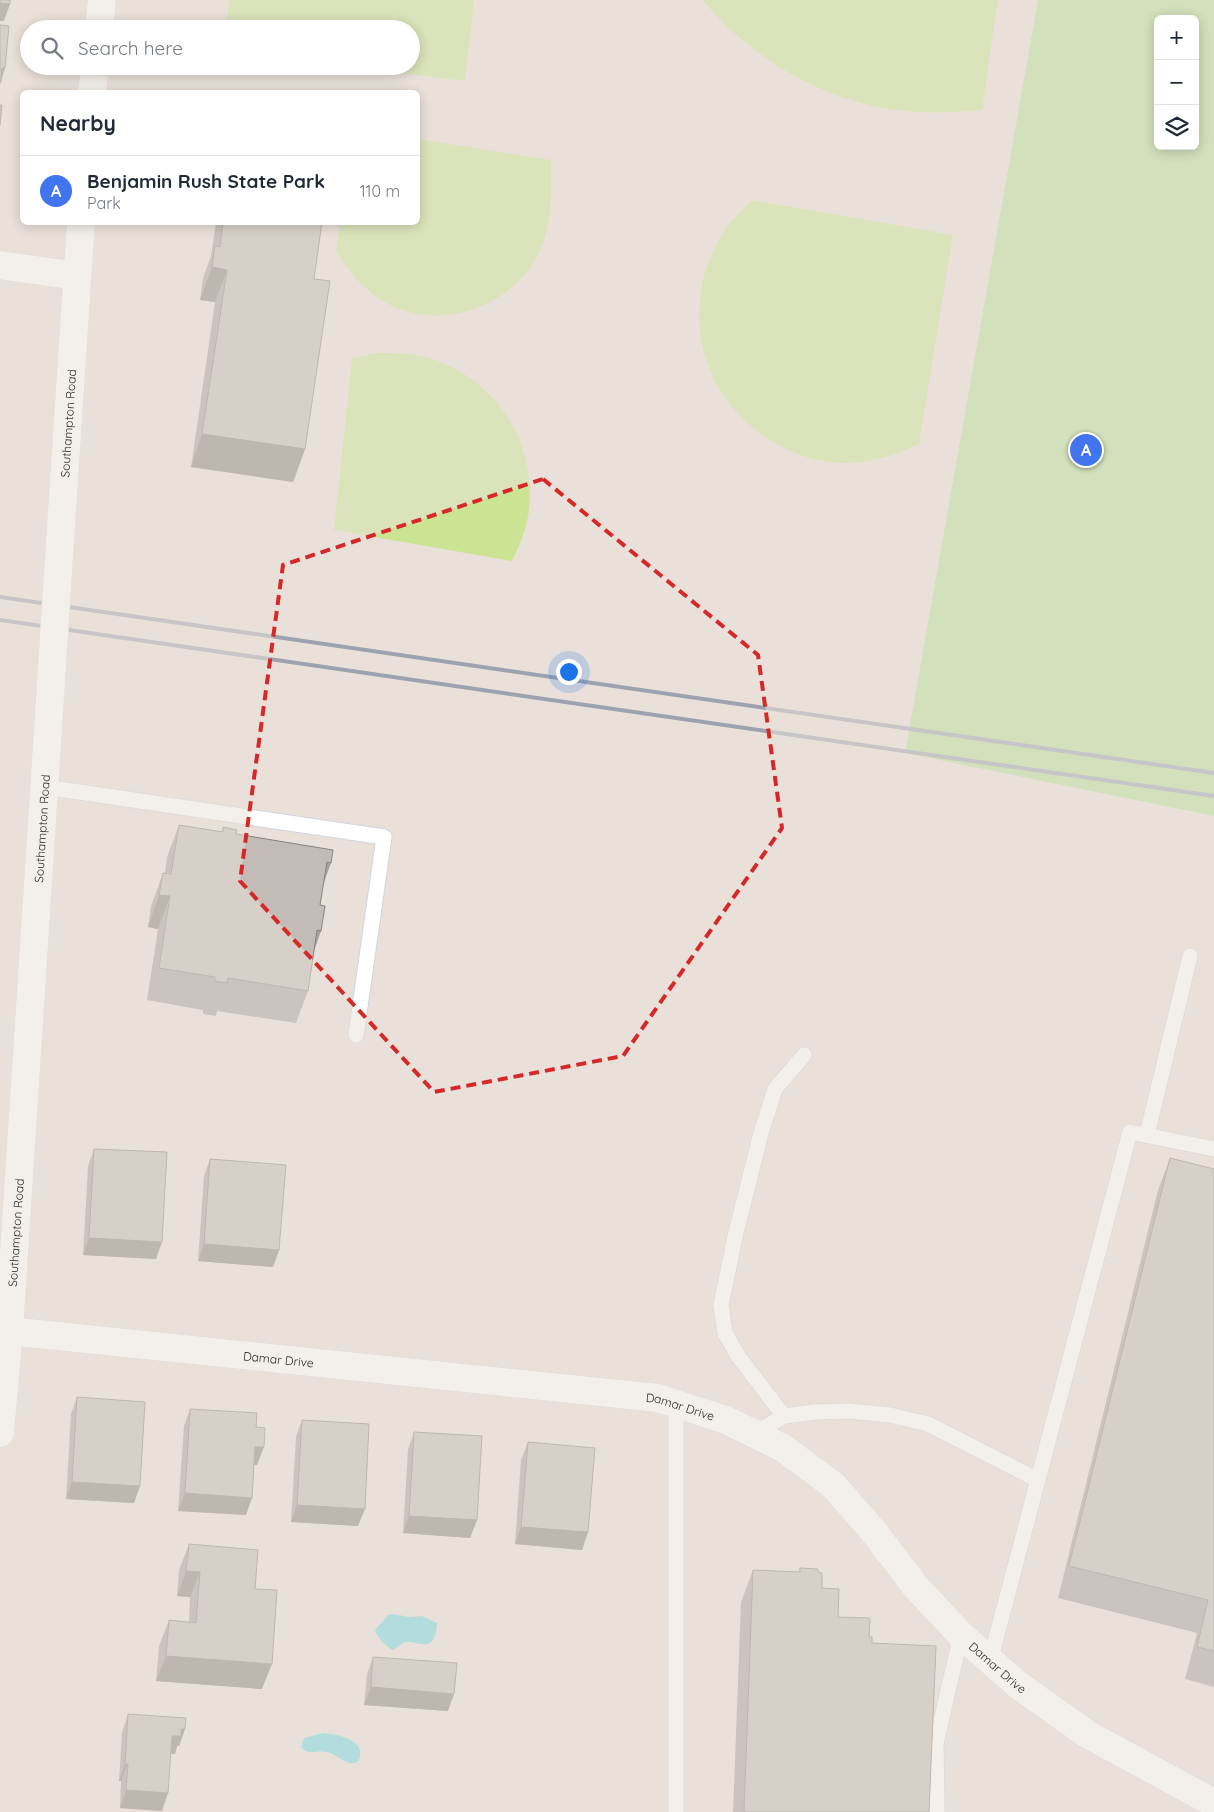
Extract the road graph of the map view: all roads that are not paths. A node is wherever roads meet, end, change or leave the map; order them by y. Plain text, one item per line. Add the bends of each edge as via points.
1 (102, 0) edge
2 (100, 20) edge
3 (94, 75) edge
4 (92, 90) edge
5 (81, 225) edge
6 (0, 265) edge
7 (77, 276) junction
8 (44, 787) junction
9 (1190, 956) dead end
10 (356, 1035) dead end
11 (804, 1055) dead end
12 (1147, 1135) junction
13 (1214, 1149) edge
14 (9, 1331) junction
15 (676, 1404) junction
16 (784, 1416) junction
17 (0, 1433) edge
18 (754, 1434) junction
19 (1038, 1480) junction
20 (961, 1635) junction
21 (990, 1661) junction
22 (1214, 1803) edge
23 (676, 1812) edge
24 (936, 1812) edge

1 - 2 street
3 - 4 street
5 - 7 street, Southampton Road
6 - 7 street
7 - 8 street, Southampton Road, bridge
8 - 10 lane via 384,838
8 - 14 street, Southampton Road
9 - 12 lane
11 - 16 lane via 775,1088 772,1097 721,1305 725,1333 738,1356
12 - 13 lane
12 - 19 lane via 1130,1132
14 - 15 street, Damar Drive via 658,1398
14 - 17 street, Southampton Road
15 - 18 street, Damar Drive via 726,1420
15 - 23 lane
16 - 18 lane
16 - 19 lane via 849,1411 890,1415 928,1424
18 - 20 street, Damar Drive via 783,1448 833,1486 916,1587
19 - 21 lane
20 - 21 street, Damar Drive
20 - 24 lane via 936,1743
21 - 22 street, Damar Drive via 1018,1686 1087,1734

